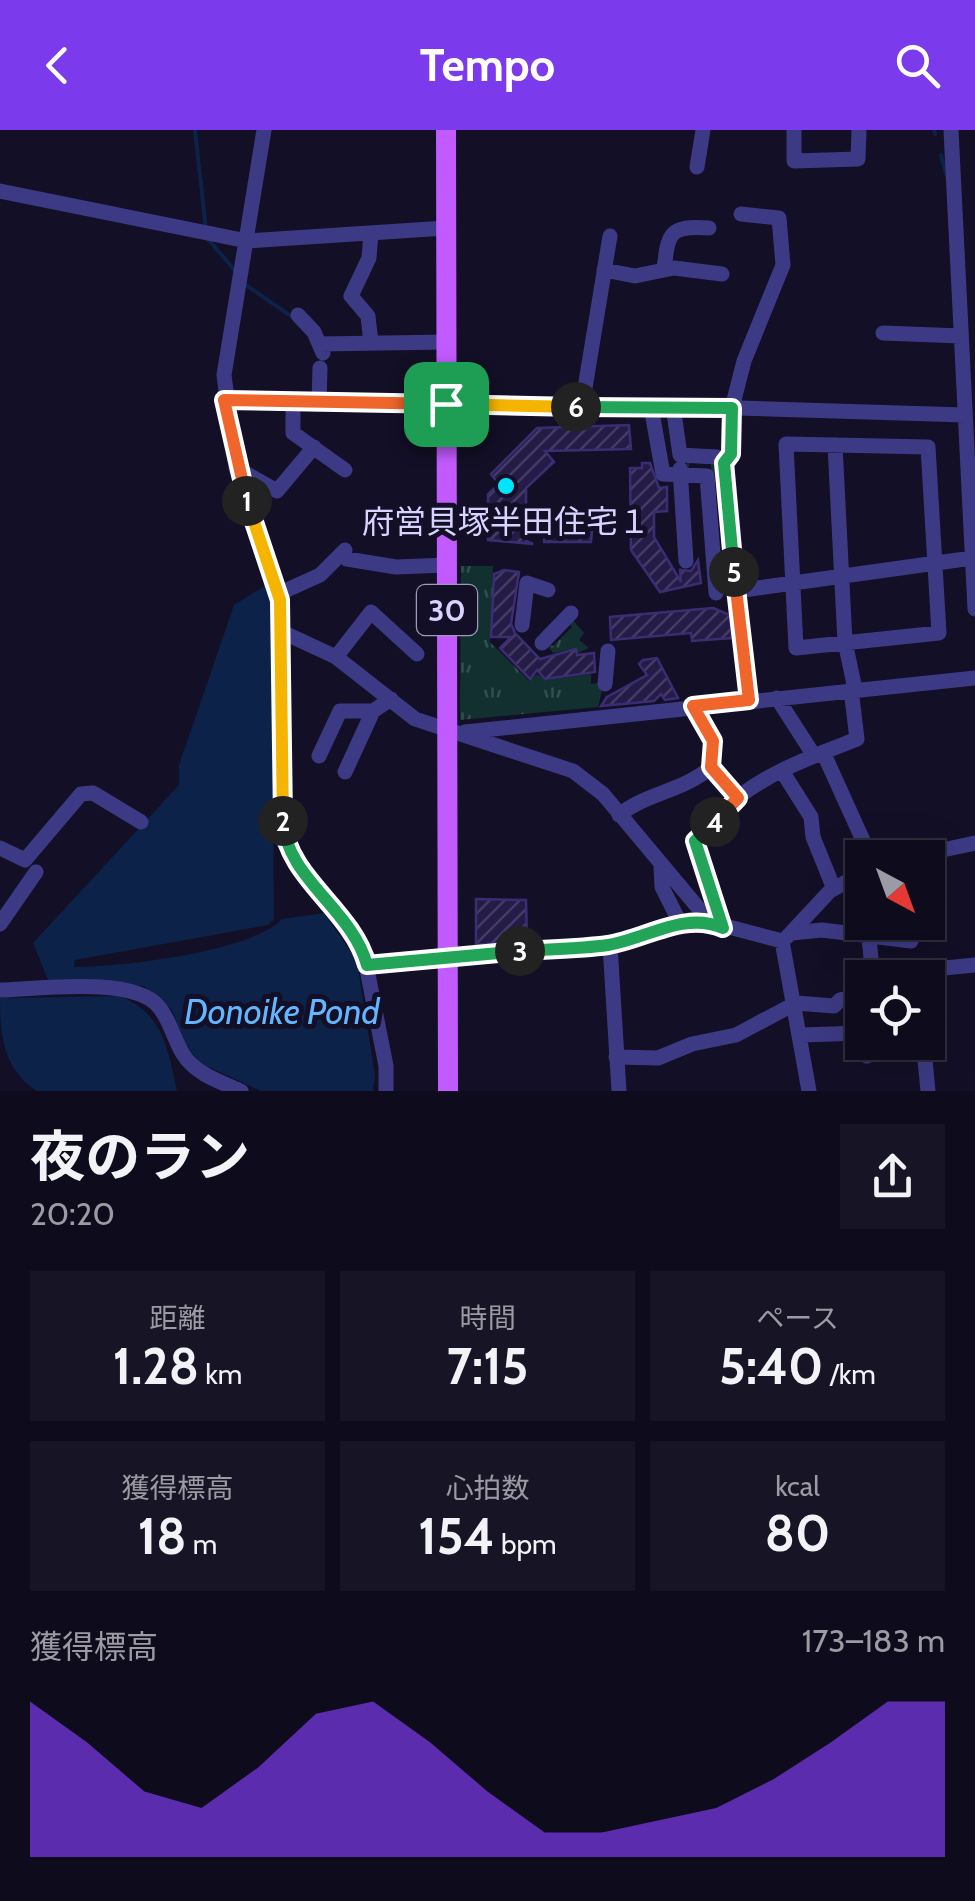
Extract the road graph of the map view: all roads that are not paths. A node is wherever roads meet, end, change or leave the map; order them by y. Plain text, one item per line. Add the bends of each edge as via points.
1 (264, 130) edge
2 (446, 130) edge
3 (702, 130) edge
4 (794, 130) edge
5 (860, 130) edge
6 (951, 130) edge
7 (698, 167) dead end
8 (0, 191) edge
9 (741, 214) dead end
10 (446, 228) junction
11 (709, 228) dead end
12 (371, 233) junction
13 (610, 236) dead end
14 (248, 241) junction
15 (604, 270) junction
16 (664, 270) junction
17 (722, 274) dead end
18 (298, 314) dead end
19 (883, 333) dead end
20 (961, 336) junction
21 (446, 342) junction
22 (371, 344) junction
23 (321, 355) junction
24 (969, 378) edge
25 (224, 400) junction
26 (293, 404) junction
27 (319, 404) junction
28 (446, 404) junction
29 (582, 406) junction
30 (672, 406) junction
31 (732, 408) junction
32 (965, 415) junction
33 (654, 418) dead end
34 (835, 445) junction
35 (314, 447) junction
36 (680, 455) junction
37 (724, 463) junction
38 (236, 468) junction
39 (346, 470) dead end
40 (680, 475) junction
41 (972, 558) junction
42 (686, 562) dead end
43 (934, 562) junction
44 (448, 564) junction
45 (842, 574) junction
46 (794, 580) junction
47 (548, 590) dead end
48 (736, 591) junction
49 (278, 594) junction
50 (716, 594) dead end
51 (975, 609) edge
52 (571, 613) dead end
53 (522, 625) dead end
54 (280, 631) junction
55 (542, 642) dead end
56 (845, 642) junction
57 (608, 651) dead end
58 (417, 654) dead end
59 (336, 657) junction
60 (975, 678) edge
61 (606, 684) dead end
62 (853, 689) junction
63 (776, 698) junction
64 (391, 699) junction
65 (749, 700) junction
66 (693, 706) junction
67 (373, 711) junction
68 (452, 732) junction
69 (818, 753) junction
70 (319, 756) dead end
71 (711, 767) junction
72 (782, 771) junction
73 (345, 772) dead end
74 (738, 798) junction
75 (619, 815) junction
76 (140, 822) dead end
77 (862, 840) edge
78 (975, 843) edge
79 (0, 848) edge
80 (945, 850) edge
81 (661, 867) junction
82 (36, 872) dead end
83 (845, 882) edge
84 (834, 888) junction
85 (680, 923) junction
86 (0, 924) edge
87 (717, 925) junction
88 (845, 934) edge
89 (787, 937) junction
90 (903, 940) joint
91 (911, 940) edge
92 (610, 944) junction
93 (448, 956) junction
94 (904, 960) edge
95 (367, 965) junction
96 (975, 965) edge
97 (945, 969) edge
98 (0, 990) edge
99 (845, 999) edge
100 (796, 1003) junction
101 (845, 1034) edge
102 (801, 1035) junction
103 (616, 1057) junction
104 (925, 1060) edge
105 (241, 1091) edge
106 (386, 1091) edge
107 (448, 1091) edge
108 (619, 1091) edge
109 (809, 1091) edge
110 (928, 1091) edge

1 - 14 street
2 - 10 main road, 30
3 - 7 street
4 - 5 street via 794,161 858,159
6 - 20 street
8 - 14 street
9 - 31 street via 778,218 784,252
10 - 12 street
10 - 21 main road, 30
11 - 16 street via 675,230
12 - 14 street
12 - 22 street via 351,296 368,316
13 - 15 street
14 - 25 street
15 - 16 street via 635,276
15 - 29 street
16 - 17 street
18 - 23 street
19 - 20 street
20 - 24 street
21 - 22 street
21 - 28 main road, 30
22 - 23 street
23 - 27 street
24 - 32 street
25 - 26 street
25 - 38 street
26 - 27 street
26 - 35 street via 293,433
27 - 28 street
28 - 29 street
28 - 44 main road, 30
29 - 30 street
30 - 31 street
30 - 36 street
31 - 32 street
31 - 37 street via 731,454
32 - 41 street
33 - 40 street via 663,474
34 - 43 street via 928,447
34 - 45 street
34 - 46 street via 786,444
35 - 38 street via 278,491
35 - 39 street
36 - 37 street
36 - 40 street
37 - 48 street
38 - 49 street
40 - 42 street
40 - 50 street via 707,476
41 - 43 street
41 - 51 street
43 - 45 street
43 - 56 street via 939,633
44 - 49 street via 396,567 346,554 320,576
44 - 68 main road, 30
45 - 46 street
45 - 56 street
46 - 48 street
46 - 56 street via 796,648
47 - 53 street via 527,583
48 - 65 street
49 - 54 street
52 - 55 street
54 - 59 street
54 - 95 street via 284,844 337,911
56 - 62 street
57 - 61 street
58 - 59 street via 372,612
59 - 64 street
60 - 62 street
62 - 63 street
62 - 69 street via 857,739
63 - 65 street
63 - 69 street
64 - 67 street
64 - 68 street via 414,719
65 - 66 street
66 - 68 street
66 - 71 street via 713,741
67 - 70 street via 340,711
67 - 73 street
68 - 75 street via 573,771
68 - 93 main road, 30
69 - 72 street
69 - 77 street
71 - 74 street
71 - 75 street via 690,785 638,800
72 - 74 street
72 - 84 street via 812,817
74 - 87 street via 695,841
75 - 81 street
76 - 79 street via 82,794 25,860
78 - 80 street
81 - 85 street via 662,887
81 - 87 street
82 - 86 street
83 - 84 street
84 - 89 street
85 - 87 street
85 - 92 street
87 - 89 street
88 - 89 street via 822,930
89 - 100 street
90 - 91 street
90 - 94 street
92 - 93 street
92 - 103 street
93 - 95 street
93 - 107 main road, 30
95 - 106 street
96 - 97 street
98 - 105 street via 115,988 145,996 159,1007 184,1058
99 - 100 street via 834,1006
100 - 102 street
100 - 103 street via 736,1035 658,1058
101 - 102 street
102 - 109 street
103 - 108 street
104 - 110 street

